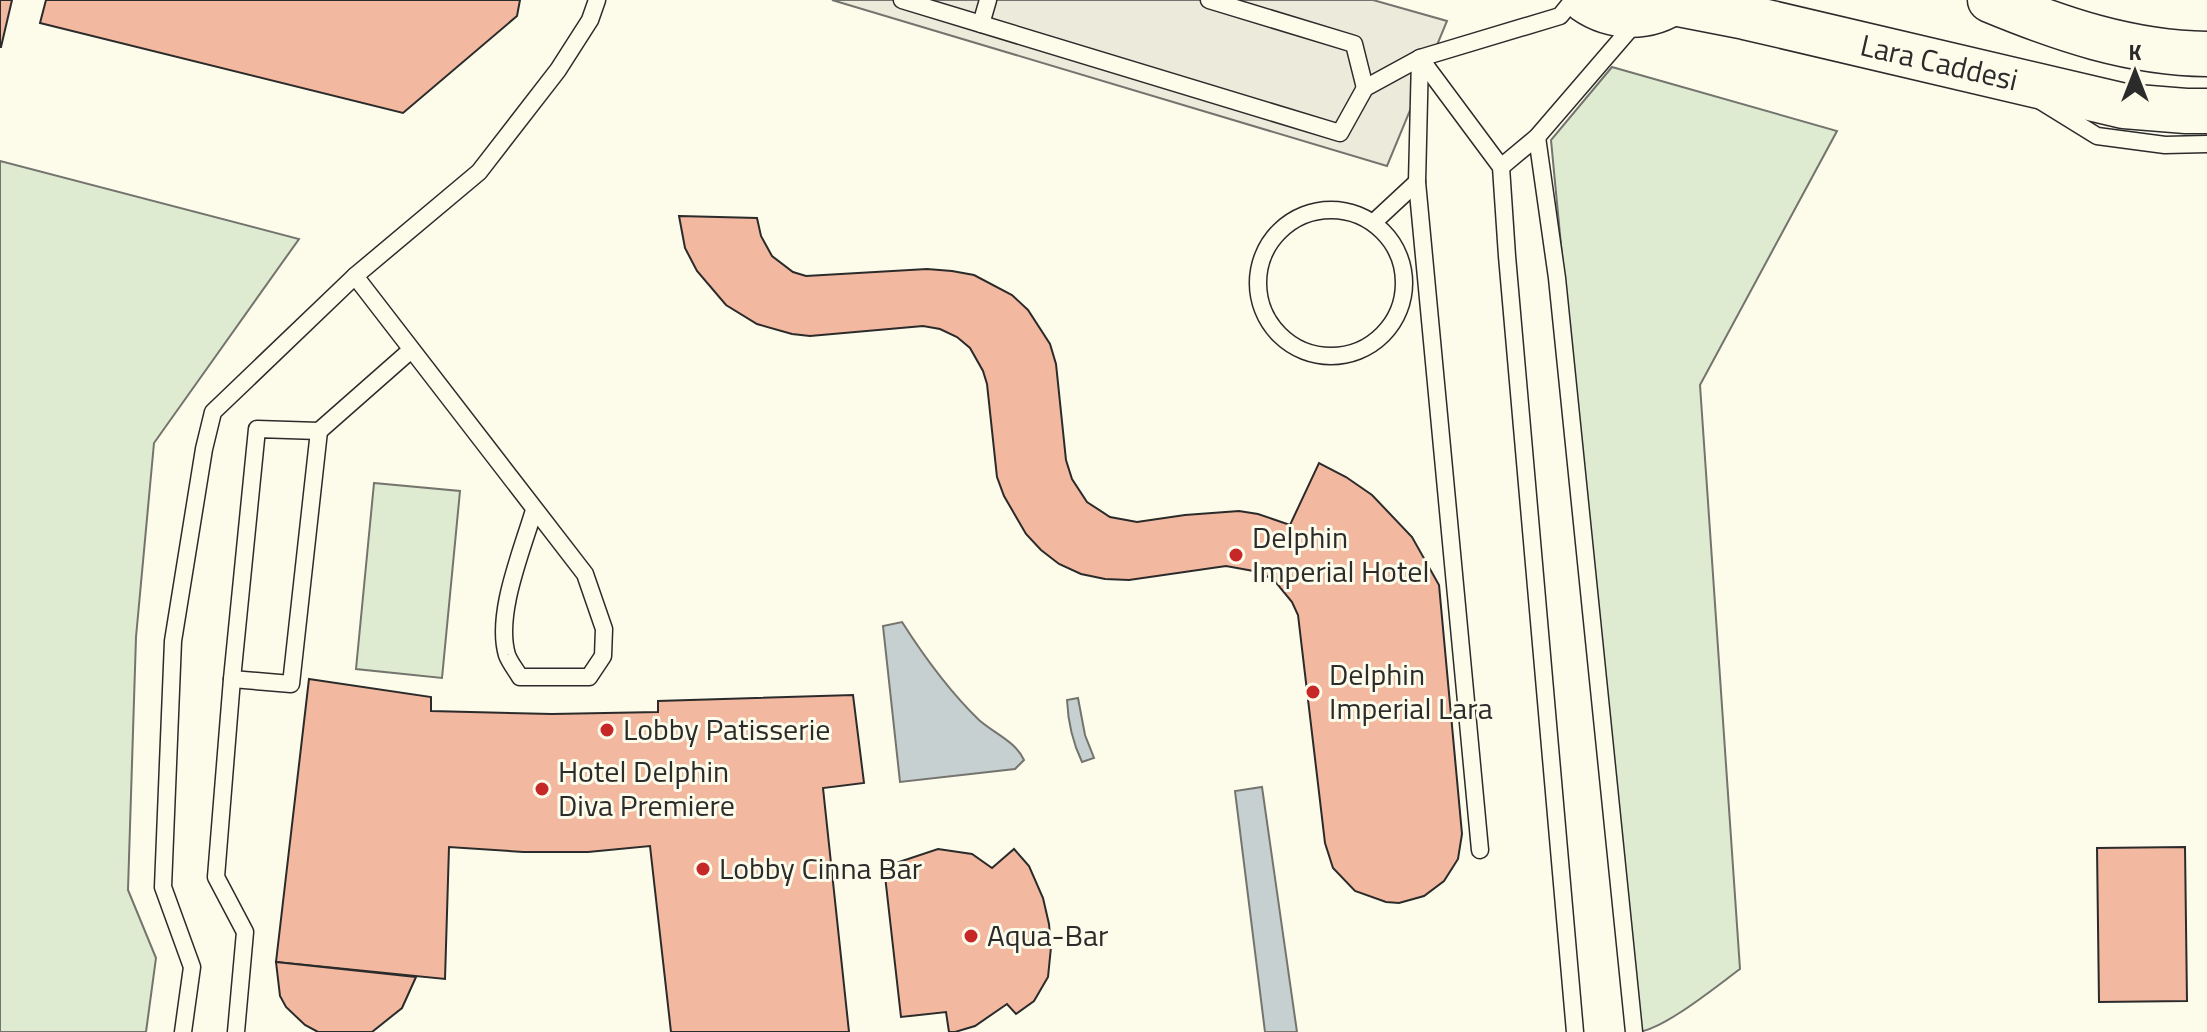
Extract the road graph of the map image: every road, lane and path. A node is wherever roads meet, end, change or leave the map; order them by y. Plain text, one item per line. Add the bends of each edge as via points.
1 (597, 0) edge
2 (902, 0) edge
3 (988, 0) edge
4 (1209, 0) edge
5 (1573, 0) edge
6 (1585, 0) edge
7 (1990, 0) edge
8 (1664, 6) edge
9 (981, 24) junction
10 (2207, 54) edge
11 (1420, 58) junction
12 (2003, 78) junction
13 (1365, 88) junction
14 (2207, 111) edge
15 (1537, 137) junction
16 (2207, 144) edge
17 (1501, 167) junction
18 (1417, 182) junction
19 (1374, 222) junction
20 (355, 276) junction
21 (411, 350) junction
22 (319, 431) junction
23 (534, 510) junction
24 (232, 679) junction
25 (1480, 850) dead end
26 (183, 1032) edge
27 (236, 1032) edge
28 (1575, 1032) edge
29 (1634, 1032) edge

1 - 20 lane via 558,70 479,172
2 - 9 lane
3 - 9 lane
4 - 13 lane via 1354,44
5 - 11 lane via 1560,16
6 - 8 main road, Lara Caddesi via 1608,12
7 - 10 main road via 2124,46
8 - 12 main road, Lara Caddesi via 1745,17
8 - 15 lane
9 - 13 lane via 1340,133
11 - 13 lane
11 - 17 lane
11 - 18 lane
12 - 14 main road, Lara Caddesi via 2124,106
12 - 16 lane via 2097,136 2165,145
15 - 17 lane
15 - 29 lane via 1557,278
17 - 28 lane
18 - 19 lane
18 - 25 lane
19 - 19 lane via 1334,209 1293,219 1263,249 1256,291 1271,330 1306,355 1348,356 1385,335 1404,298 1400,256
20 - 21 lane
20 - 26 lane via 213,412 204,449 173,641 163,887 192,967
21 - 22 lane
21 - 23 lane
22 - 24 lane via 257,429
22 - 24 lane via 291,684
23 - 23 lane via 504,628 508,657 520,677 589,677 603,656 604,629 585,574
24 - 27 lane via 216,877 245,932

